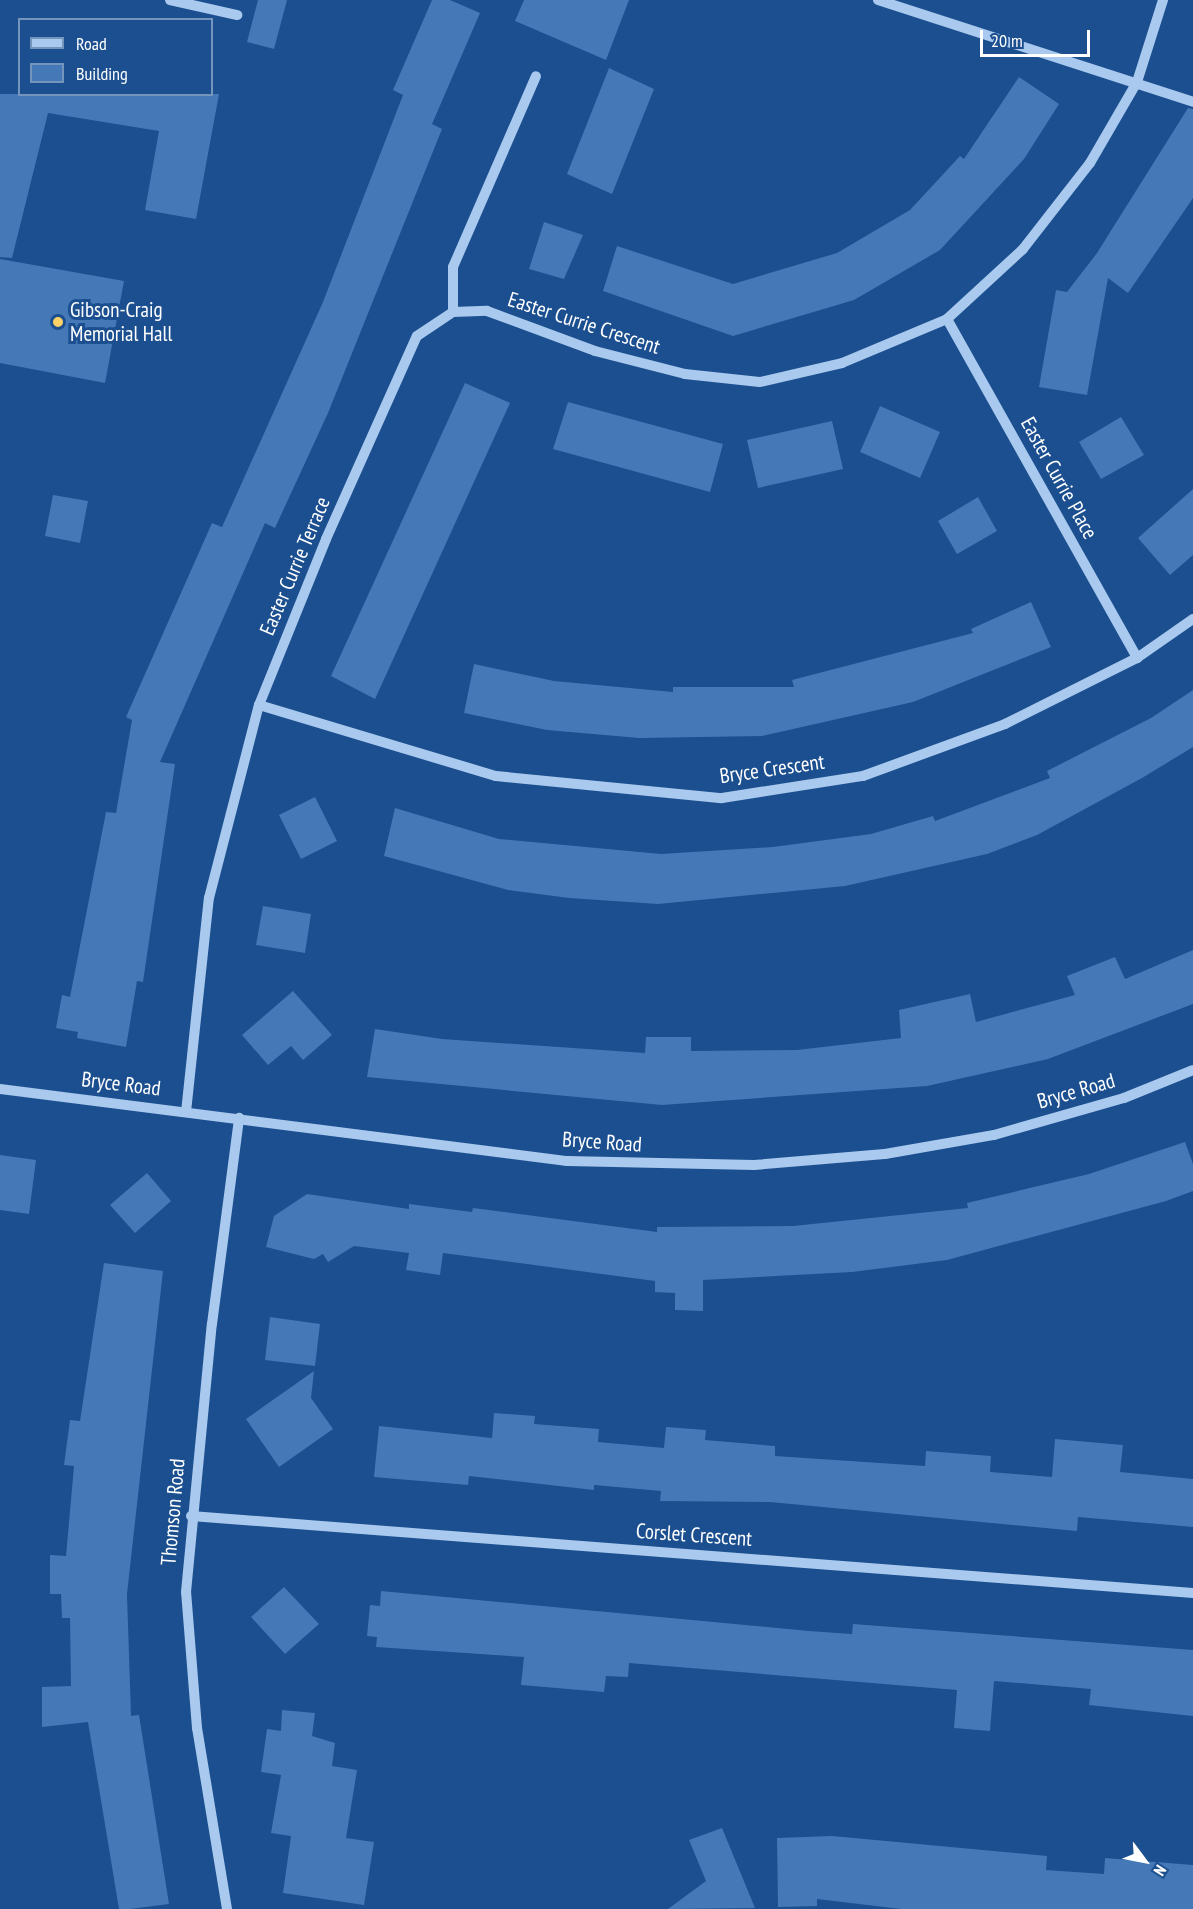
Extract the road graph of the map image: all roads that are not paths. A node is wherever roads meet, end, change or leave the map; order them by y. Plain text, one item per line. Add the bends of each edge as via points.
1 (170, 0) edge
2 (878, 0) edge
3 (1163, 0) edge
4 (237, 15) dead end
5 (536, 76) dead end
6 (1137, 82) junction
7 (1193, 102) edge
8 (453, 312) junction
9 (947, 319) junction
10 (1193, 619) edge
11 (1137, 658) junction
12 (259, 705) junction
13 (1193, 1070) edge
14 (0, 1089) edge
15 (186, 1112) junction
16 (239, 1118) junction
17 (191, 1516) junction
18 (1193, 1593) edge
19 (227, 1909) edge

1 - 4 street
2 - 6 street
3 - 6 street, Easter Currie Crescent
5 - 8 street via 453,267
6 - 7 street
6 - 9 street, Easter Currie Crescent via 1090,164 1023,249
8 - 9 street, Easter Currie Crescent via 487,311 595,351 686,374 760,382 842,363
8 - 12 street, Easter Currie Terrace via 417,336 326,539
9 - 11 street, Easter Currie Place
10 - 11 street, Bryce Crescent
11 - 12 street, Bryce Crescent via 1005,724 863,776 722,798 496,776
12 - 15 street, Easter Currie Terrace via 209,898
13 - 16 street, Bryce Road via 1124,1098 994,1135 885,1154 754,1165 567,1161
14 - 15 street, Bryce Road
15 - 16 street, Bryce Road
16 - 17 street, Thomson Road
17 - 18 street, Corslet Crescent
17 - 19 street, Thomson Road via 189,1659

